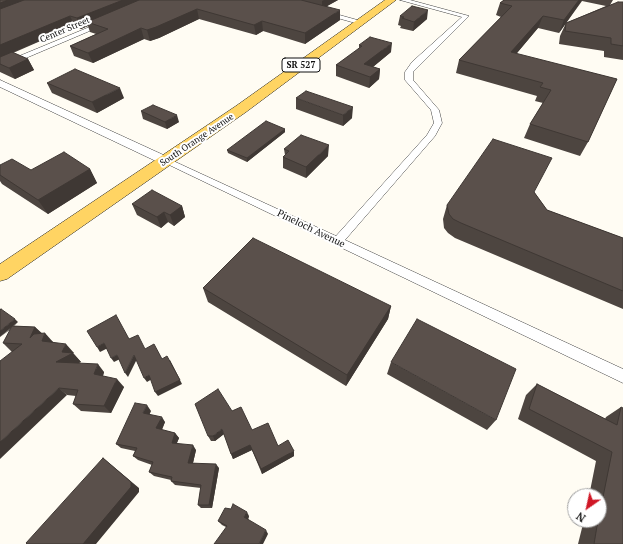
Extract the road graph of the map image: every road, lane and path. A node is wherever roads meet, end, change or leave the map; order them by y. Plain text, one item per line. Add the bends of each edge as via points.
1 (391, 0) edge
2 (403, 0) edge
3 (322, 12) edge
4 (109, 21) edge
5 (359, 22) junction
6 (0, 67) edge
7 (0, 83) edge
8 (166, 161) junction
9 (337, 242) junction
10 (0, 274) edge
11 (623, 376) edge

1 - 5 main road, South Orange Avenue / SR 527
2 - 9 street via 466,16 409,72 409,80 435,110 438,123 431,136
3 - 5 street
4 - 6 street, Center Street
5 - 8 main road, South Orange Avenue / SR 527 via 241,110
7 - 8 street, Pineloch Avenue
8 - 9 street, Pineloch Avenue
8 - 10 main road, South Orange Avenue / SR 527
9 - 11 street, Pineloch Avenue

